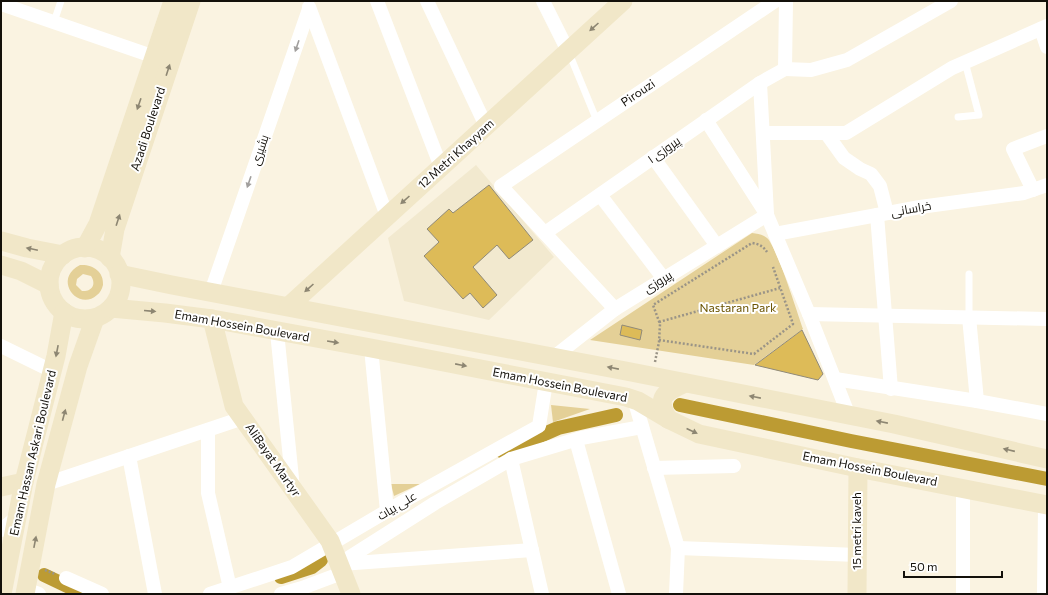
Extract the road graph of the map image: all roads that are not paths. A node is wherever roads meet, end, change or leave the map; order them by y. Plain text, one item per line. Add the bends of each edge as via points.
1 (61, 1) edge
2 (174, 1) edge
3 (191, 1) edge
4 (378, 1) edge
5 (427, 1) edge
6 (543, 1) edge
7 (623, 1) edge
8 (775, 1) edge
9 (786, 1) edge
10 (951, 1) edge
11 (1, 4) edge
12 (308, 5) edge
13 (54, 22) junction
14 (1044, 28) edge
15 (1047, 47) edge
16 (568, 51) junction
17 (155, 57) junction
18 (965, 62) junction
19 (785, 69) junction
20 (760, 83) junction
21 (958, 118) dead end
22 (706, 120) junction
23 (597, 121) junction
24 (486, 126) junction
25 (763, 133) junction
26 (826, 133) junction
27 (1047, 136) edge
28 (653, 157) junction
29 (441, 168) junction
30 (1047, 185) edge
31 (1033, 190) junction
32 (600, 195) junction
33 (767, 214) junction
34 (882, 214) junction
35 (388, 216) junction
36 (545, 233) junction
37 (776, 234) junction
38 (1, 241) edge
39 (717, 246) junction
40 (85, 248) junction
41 (63, 255) junction
42 (1, 265) edge
43 (115, 266) junction
44 (968, 274) dead end
45 (664, 279) junction
46 (49, 284) junction
47 (211, 292) junction
48 (289, 306) junction
49 (615, 309) junction
50 (64, 312) junction
51 (103, 313) junction
52 (809, 314) junction
53 (885, 316) junction
54 (969, 317) junction
55 (212, 319) junction
56 (1047, 319) edge
57 (277, 332) junction
58 (1, 346) edge
59 (371, 348) junction
60 (554, 357) junction
61 (52, 371) junction
62 (634, 373) junction
63 (835, 379) junction
64 (546, 382) junction
65 (685, 383) junction
66 (891, 388) junction
67 (634, 399) junction
68 (977, 401) junction
69 (1047, 414) edge
70 (849, 416) junction
71 (243, 418) junction
72 (668, 420) junction
73 (642, 427) junction
74 (208, 430) junction
75 (576, 440) junction
76 (129, 456) junction
77 (511, 459) junction
78 (1047, 459) edge
79 (734, 466) dead end
80 (654, 468) junction
81 (858, 468) junction
82 (24, 482) junction
83 (46, 484) junction
84 (1, 487) edge
85 (293, 488) junction
86 (964, 488) junction
87 (1046, 505) edge
88 (387, 511) junction
89 (17, 517) junction
90 (1, 530) edge
91 (331, 545) junction
92 (678, 548) junction
93 (532, 550) junction
94 (857, 555) junction
95 (5, 562) edge
96 (31, 564) junction
97 (341, 569) junction
98 (66, 578) road end
99 (230, 588) junction
100 (30, 592) edge
101 (2, 594) edge
102 (102, 594) edge
103 (155, 594) edge
104 (210, 594) edge
105 (281, 594) edge
106 (351, 594) edge
107 (542, 594) edge
108 (619, 594) edge
109 (676, 594) edge
110 (857, 594) edge
111 (963, 594) edge
112 (1044, 594) edge

1 - 13 lane
2 - 17 main road, Azadi Boulevard
43 -> 3 main road, Azadi Boulevard via 115,229
4 - 29 street
5 - 24 street
6 - 16 street
7 -> 16 main road, 12 Metri Khayyam
8 - 23 street, Pirouzi
9 - 19 street
10 - 19 street via 847,60 811,70
11 - 13 street
12 - 35 street
12 -> 47 street, بشیری
13 - 17 street
14 - 15 street
14 - 18 street
16 - 23 lane
16 - 24 main road, 12 Metri Khayyam
17 -> 40 main road, Azadi Boulevard via 98,224
18 - 21 lane via 979,115
18 - 26 street via 846,133
19 - 20 street, پیروزی ۱
20 - 22 street, پیروزی ۱
20 - 25 street
22 - 28 street, پیروزی ۱
22 - 33 street
23 - 36 street, Pirouzi via 501,186
24 - 29 main road, 12 Metri Khayyam
25 - 26 street
25 - 33 street
26 - 34 street via 844,158 871,174 880,186
27 - 31 street via 1013,149
28 - 32 street, پیروزی ۱
28 - 39 street
29 -> 35 main road, 12 Metri Khayyam
30 - 31 street, خراسانی
31 - 34 street, خراسانی
32 - 36 street, پیروزی ۱
32 - 45 street
33 - 37 street
33 - 39 street, پیروزی
34 - 37 street, خراسانی
34 - 53 street
35 -> 48 main road, 12 Metri Khayyam
36 - 49 street
37 - 52 street
41 -> 38 main road
39 - 45 street, پیروزی
40 - 41 main road via 77,248
40 - 43 main road via 103,252
41 - 46 main road via 51,271
42 - 46 main road
43 - 47 main road
43 - 51 main road via 121,283 120,292 116,301
44 - 54 lane
45 - 49 street, پیروزی
46 - 50 main road via 53,300
47 - 48 main road
48 - 60 main road
49 - 60 street, پیروزی
50 - 51 main road via 82,319
50 -> 61 main road, Emam Hassan Askari Boulevard
51 -> 55 main road, Emam Hossein Boulevard via 165,312
83 -> 51 main road, Emam Hassan Askari Boulevard via 78,366
52 - 53 street
52 - 63 street
53 - 54 street
53 - 66 street
54 - 56 street
54 - 68 street
55 - 57 main road, Emam Hossein Boulevard
55 - 71 main road, AliBayat Martyr via 234,406
57 -> 59 main road, Emam Hossein Boulevard
57 - 85 street
58 - 61 street
59 -> 64 main road, Emam Hossein Boulevard
59 - 88 street
62 -> 60 main road
61 - 82 main road, Emam Hassan Askari Boulevard
62 - 65 main road
62 - 67 main road via 641,378 645,387 644,392
63 - 66 street
63 - 70 street
64 - 67 main road, Emam Hossein Boulevard
64 - 88 street, علی بیات via 539,426
70 -> 65 main road
65 - 72 main road via 664,395 662,406
66 - 68 street
67 - 72 main road, Emam Hossein Boulevard
67 - 73 street
68 - 69 street
78 -> 70 main road
71 - 74 street
71 - 85 main road, AliBayat Martyr
72 -> 81 main road, Emam Hossein Boulevard via 699,434
73 - 75 street, علی بیات
73 - 80 street
74 - 76 street
74 - 99 street via 208,493
75 - 77 street, علی بیات
75 - 108 street
76 - 83 street
76 - 103 street
77 - 93 street
77 - 97 street, علی بیات via 435,503
79 - 80 street
80 - 92 street
81 - 86 main road, Emam Hossein Boulevard
81 - 94 main road, 15 metri kaveh
82 - 84 main road
82 - 89 main road, Emam Hassan Askari Boulevard
96 -> 83 main road, Emam Hassan Askari Boulevard
85 - 91 main road, AliBayat Martyr
86 - 87 main road, Emam Hossein Boulevard
86 - 111 street
87 - 112 street
88 - 91 street, علی بیات
89 - 90 street
89 - 95 main road, Emam Hassan Askari Boulevard
91 - 97 main road, AliBayat Martyr
91 - 99 street, علی بیات via 292,567
92 - 94 street
92 - 109 street
93 - 97 street
93 - 107 street
94 - 110 main road, 15 metri kaveh
95 - 96 main road
95 - 101 main road, Emam Hassan Askari Boulevard
96 - 100 main road, Emam Hassan Askari Boulevard
97 - 105 street via 302,588
97 - 106 main road, AliBayat Martyr
98 - 102 street
99 - 104 street, علی بیات

